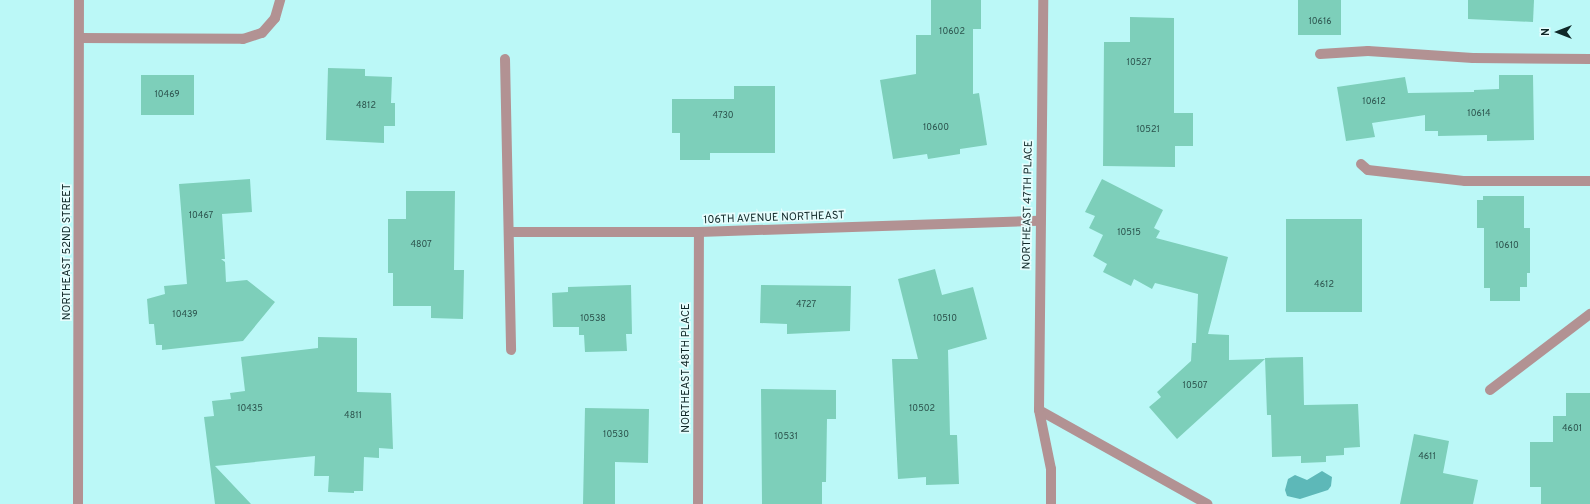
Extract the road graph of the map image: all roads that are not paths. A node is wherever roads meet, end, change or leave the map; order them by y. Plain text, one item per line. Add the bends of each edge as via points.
1 (79, 0) edge
2 (280, 0) edge
3 (1043, 0) edge
4 (79, 38) junction
5 (1320, 54) dead end
6 (505, 59) dead end
7 (1590, 59) edge
8 (1361, 164) dead end
9 (1590, 181) edge
10 (1039, 221) junction
11 (509, 232) junction
12 (699, 232) junction
13 (1590, 314) edge
14 (511, 350) dead end
15 (1490, 390) dead end
16 (1039, 410) junction
17 (78, 504) edge
18 (698, 504) edge
19 (1051, 504) edge
20 (1206, 504) edge

1 - 4 street, NORTHEAST 52ND STREET
2 - 4 street via 275,18 262,33 243,39
3 - 10 street, NORTHEAST 47TH PLACE
4 - 17 street, NORTHEAST 52ND STREET
5 - 7 street via 1368,50 1473,58
6 - 11 street
8 - 9 street via 1368,170 1465,181
10 - 12 street, 106TH AVENUE NORTHEAST
10 - 16 street, NORTHEAST 47TH PLACE
11 - 12 street, 106TH AVENUE NORTHEAST
11 - 14 street
12 - 18 street, NORTHEAST 48TH PLACE
13 - 15 street
16 - 19 street, NORTHEAST 47TH PLACE via 1051,469
16 - 20 street

